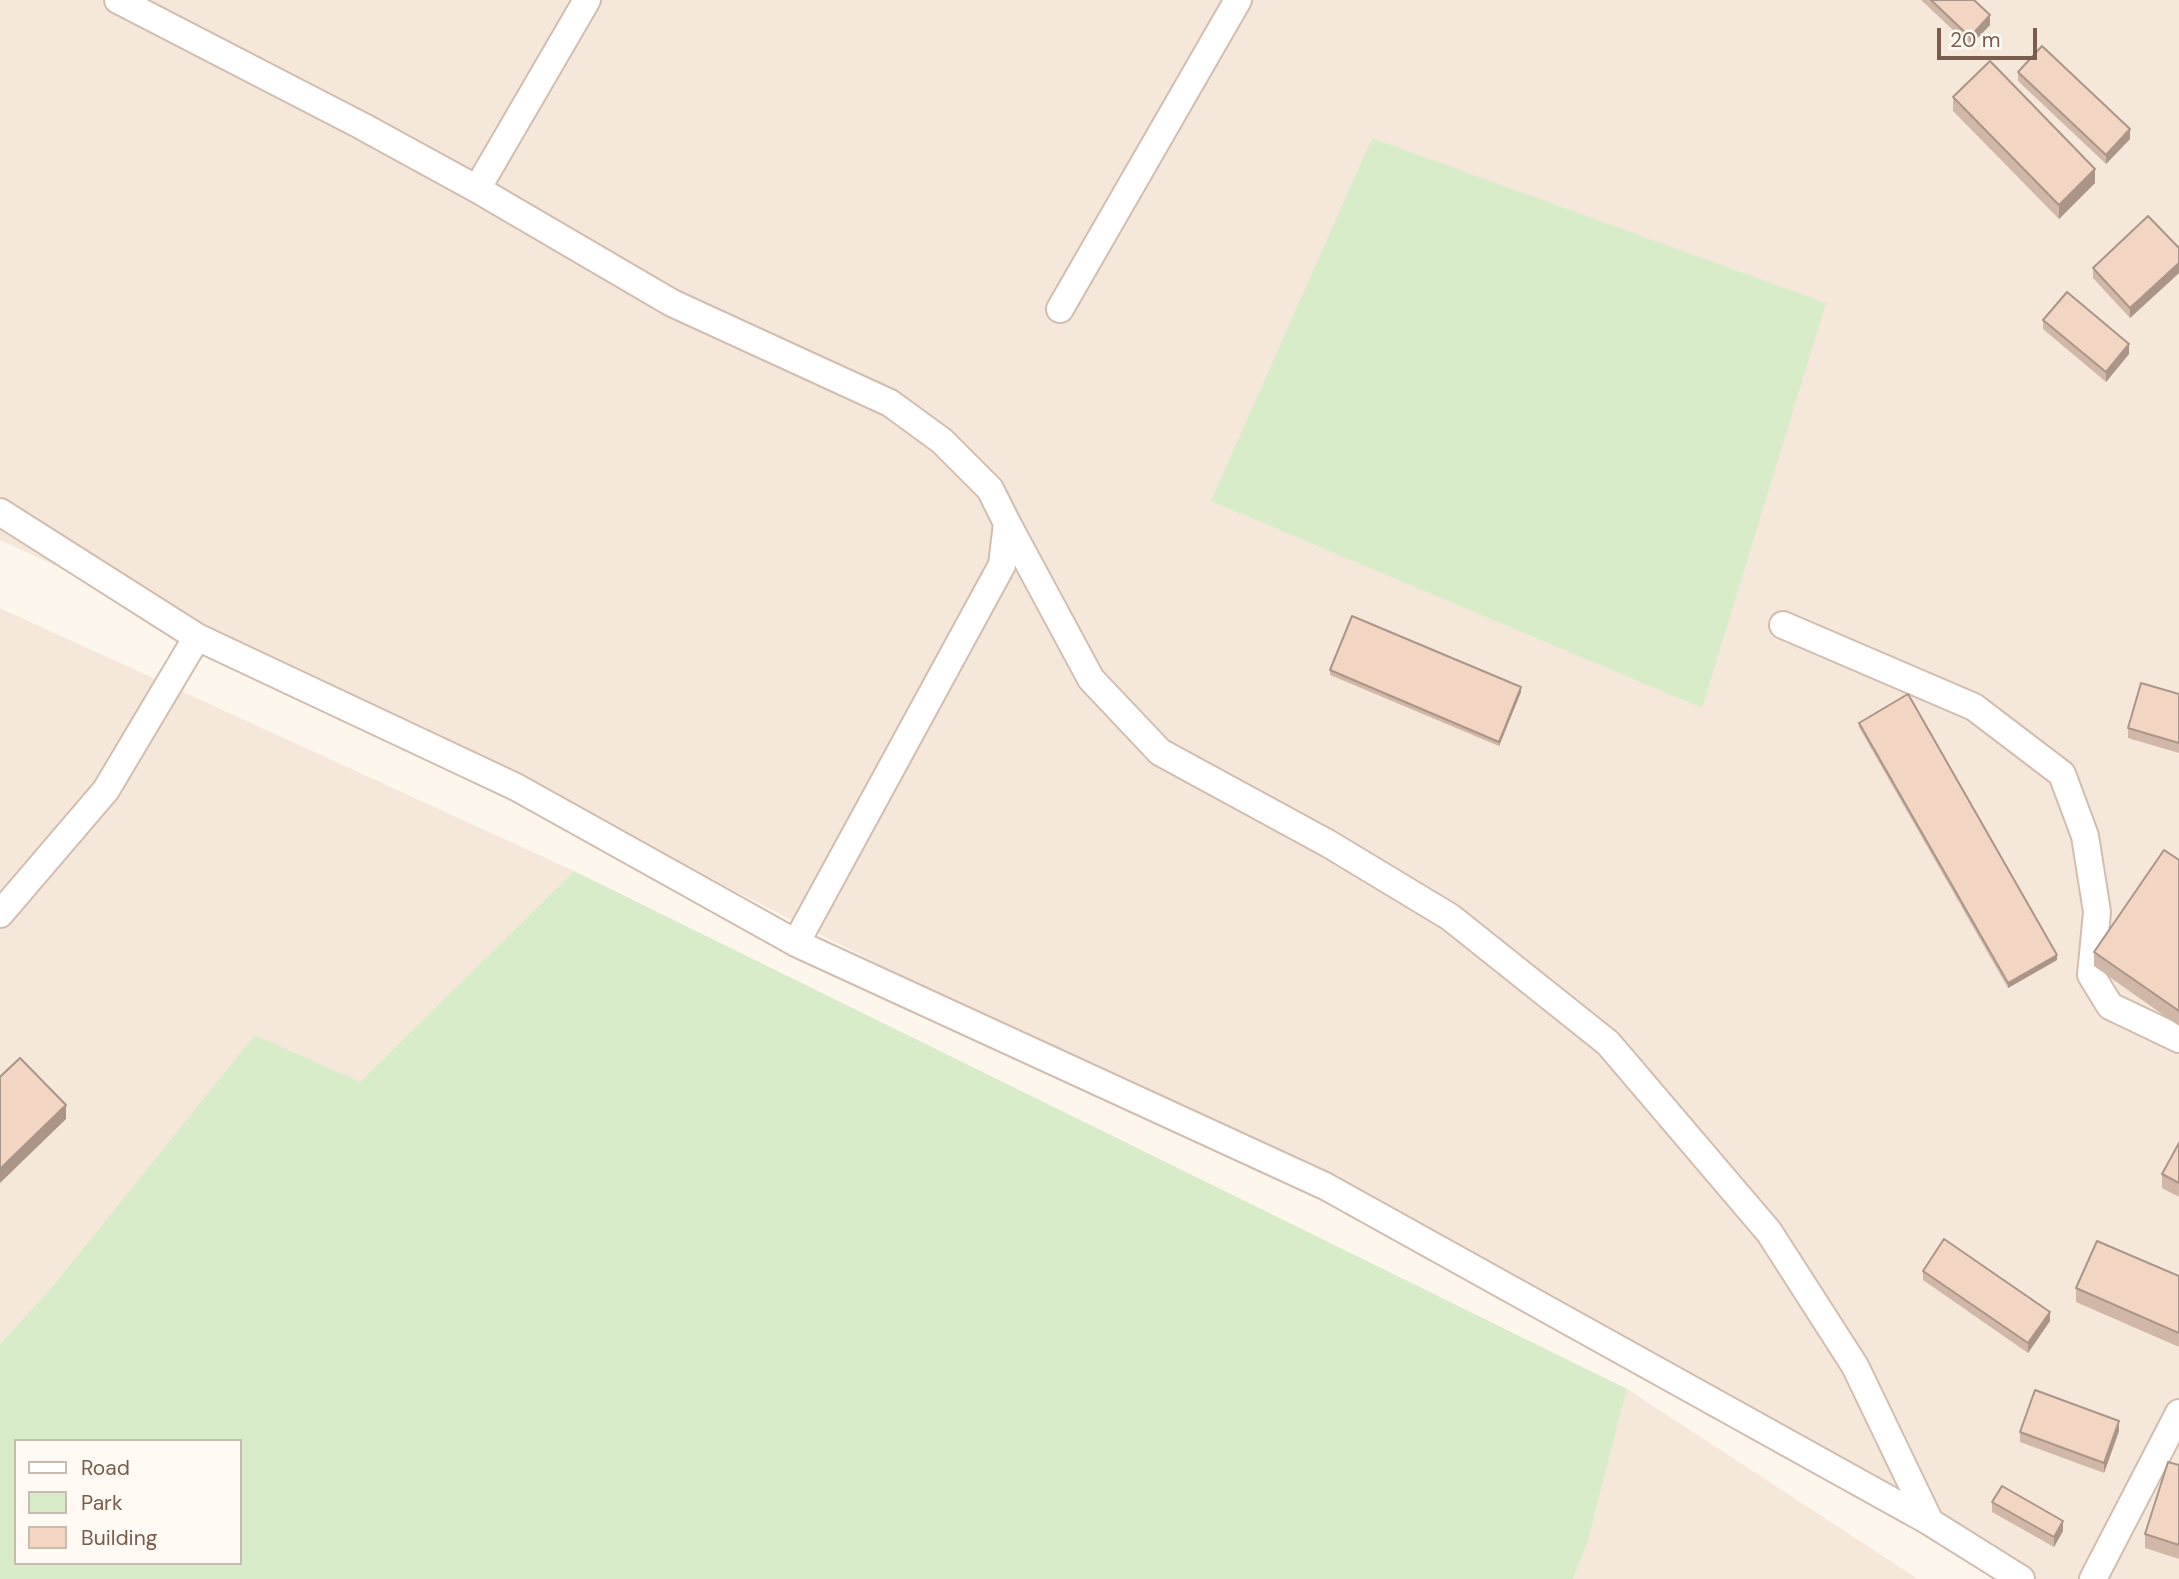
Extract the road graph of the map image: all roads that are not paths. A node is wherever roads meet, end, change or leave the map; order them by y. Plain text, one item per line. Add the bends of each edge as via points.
1 (118, 0) edge
2 (587, 0) edge
3 (1238, 0) edge
4 (477, 189) junction
5 (1060, 309) dead end
6 (0, 512) edge
7 (1007, 523) junction
8 (1783, 625) dead end
9 (197, 637) junction
10 (0, 914) edge
11 (796, 943) junction
12 (2179, 1039) edge
13 (2179, 1413) edge
14 (1930, 1522) junction
15 (2021, 1579) edge
16 (2093, 1579) edge

1 - 4 street
2 - 4 street
3 - 5 street
4 - 7 street via 672,303 890,403 942,441 990,489
6 - 9 street
7 - 11 street via 1002,565
7 - 14 street via 1091,679 1160,752 1329,844 1450,918 1608,1043 1769,1232 1855,1366
8 - 12 street via 1974,707 2062,774 2085,836 2097,912 2091,975 2110,1006
9 - 10 street via 106,790
9 - 11 street via 516,787
11 - 14 street via 1325,1186
13 - 16 street
14 - 15 street

